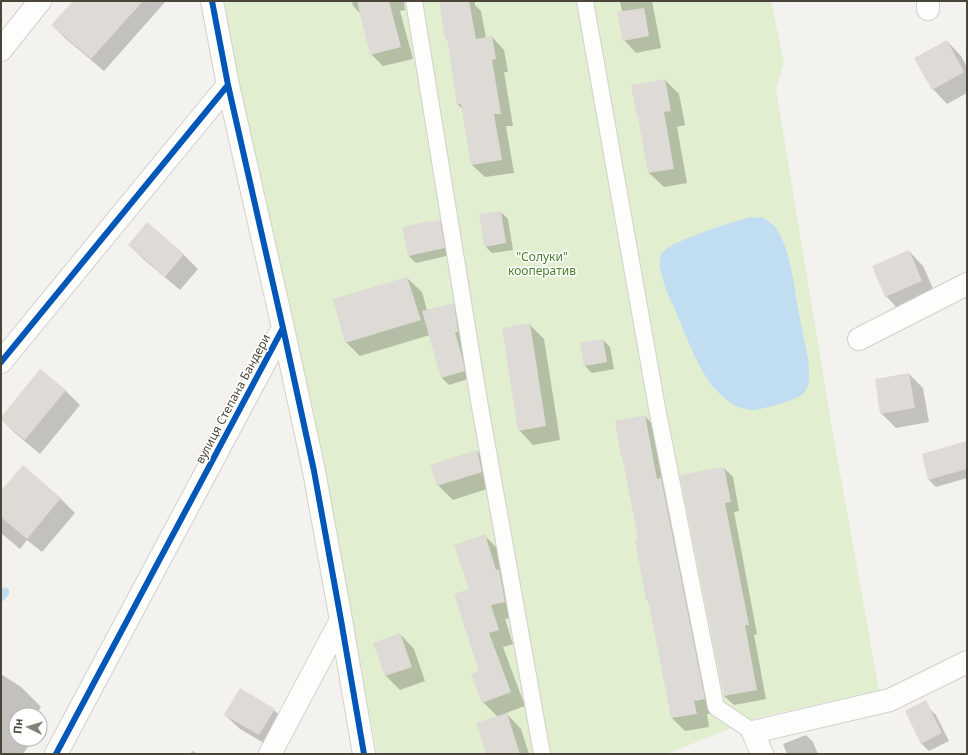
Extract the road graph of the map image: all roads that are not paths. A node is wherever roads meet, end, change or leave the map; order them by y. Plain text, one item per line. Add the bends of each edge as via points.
1 (40, 1) edge
2 (212, 1) edge
3 (414, 1) edge
4 (585, 1) edge
5 (1, 50) edge
6 (228, 85) junction
7 (967, 284) edge
8 (283, 328) junction
9 (859, 339) dead end
10 (1, 362) edge
11 (341, 620) junction
12 (967, 662) edge
13 (753, 732) junction
14 (56, 754) edge
15 (270, 754) edge
16 (364, 754) edge
17 (542, 754) edge
18 (762, 754) edge

1 - 5 street
2 - 6 street, вулиця Степана Бандери
3 - 17 lane via 479,401
4 - 13 lane via 657,408 716,707
6 - 8 street, вулиця Степана Бандери
6 - 10 street
7 - 9 street
8 - 11 street via 314,471
8 - 14 street, вулиця Степана Бандери
11 - 15 street
11 - 16 street
12 - 13 street via 890,700
13 - 18 street

